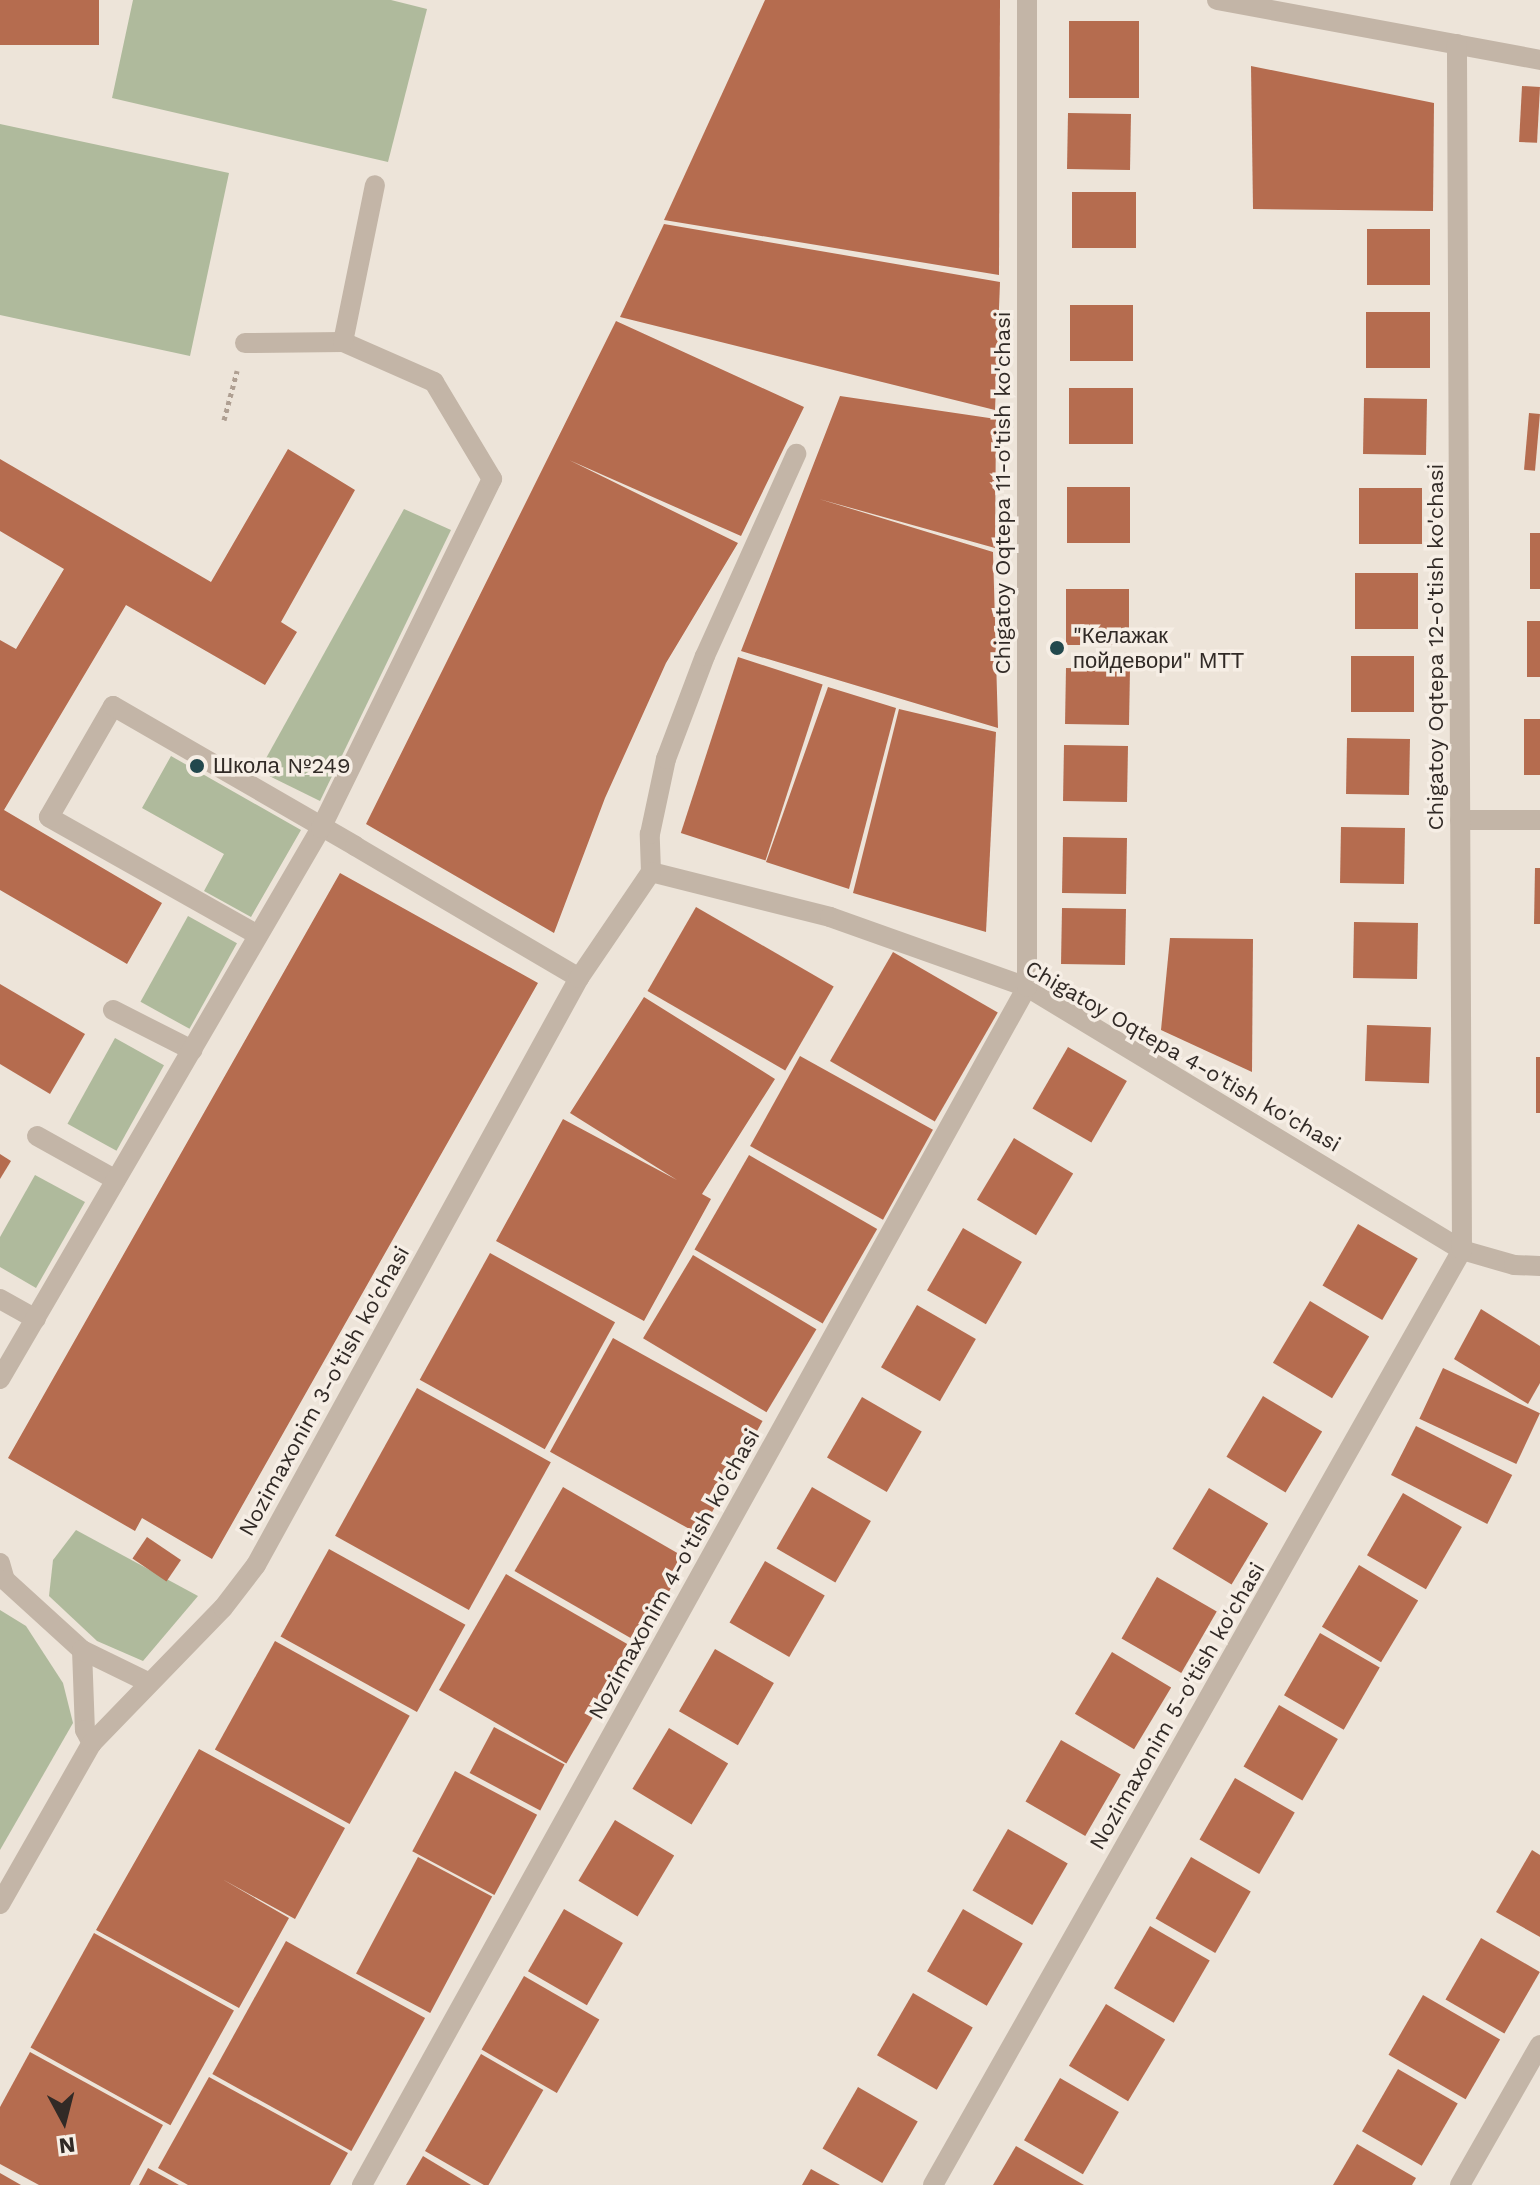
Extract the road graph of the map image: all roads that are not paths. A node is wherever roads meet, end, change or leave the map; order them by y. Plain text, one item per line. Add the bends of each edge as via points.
1 (1027, 0) edge
2 (1217, 0) edge
3 (1457, 44) junction
4 (1540, 60) edge
5 (375, 185) dead end
6 (343, 342) junction
7 (245, 343) road end
8 (796, 454) dead end
9 (1460, 820) junction
10 (1540, 820) edge
11 (321, 828) junction
12 (651, 872) junction
13 (258, 935) junction
14 (579, 978) junction
15 (1027, 987) junction
16 (113, 1010) dead end
17 (192, 1050) junction
18 (37, 1136) dead end
19 (116, 1180) junction
20 (1462, 1250) junction
21 (1540, 1266) edge
22 (0, 1299) edge
23 (36, 1319) junction
24 (0, 1379) edge
25 (2, 1574) edge
26 (82, 1650) junction
27 (148, 1682) junction
28 (92, 1743) junction
29 (0, 1904) edge
30 (1540, 2045) edge
31 (362, 2185) edge
32 (933, 2185) edge
33 (1460, 2185) edge

1 - 15 street, Chigatoy Oqtepa 11-o'tish ko'chasi
2 - 3 street
3 - 4 street
3 - 9 street, Chigatoy Oqtepa 12-o'tish ko'chasi
5 - 6 street
6 - 7 street
6 - 11 street via 434,382 492,479
8 - 12 street via 705,656 666,759 650,834
9 - 10 street
9 - 20 street, Chigatoy Oqtepa 12-o'tish ko'chasi
11 - 13 street
11 - 13 street via 113,706 49,817
11 - 14 street
12 - 14 street, Nozimaxonim 3-o'tish ko'chasi
12 - 15 street, Chigatoy Oqtepa 4-o'tish ko'chasi via 830,917
13 - 17 street
14 - 27 street, Nozimaxonim 3-o'tish ko'chasi via 256,1565 223,1608
15 - 20 street, Chigatoy Oqtepa 4-o'tish ko'chasi
15 - 31 street, Nozimaxonim 4-o'tish ko'chasi
16 - 17 street
17 - 19 street
18 - 19 street
19 - 23 street
20 - 21 street, Chigatoy Oqtepa 4-o'tish ko'chasi via 1514,1265
20 - 32 street, Nozimaxonim 5-o'tish ko'chasi
22 - 23 street
23 - 24 street
25 - 26 street
26 - 27 street
26 - 28 street via 85,1730
27 - 28 street, Nozimaxonim 3-o'tish ko'chasi
28 - 29 street, Nozimaxonim 3-o'tish ko'chasi
30 - 33 street

